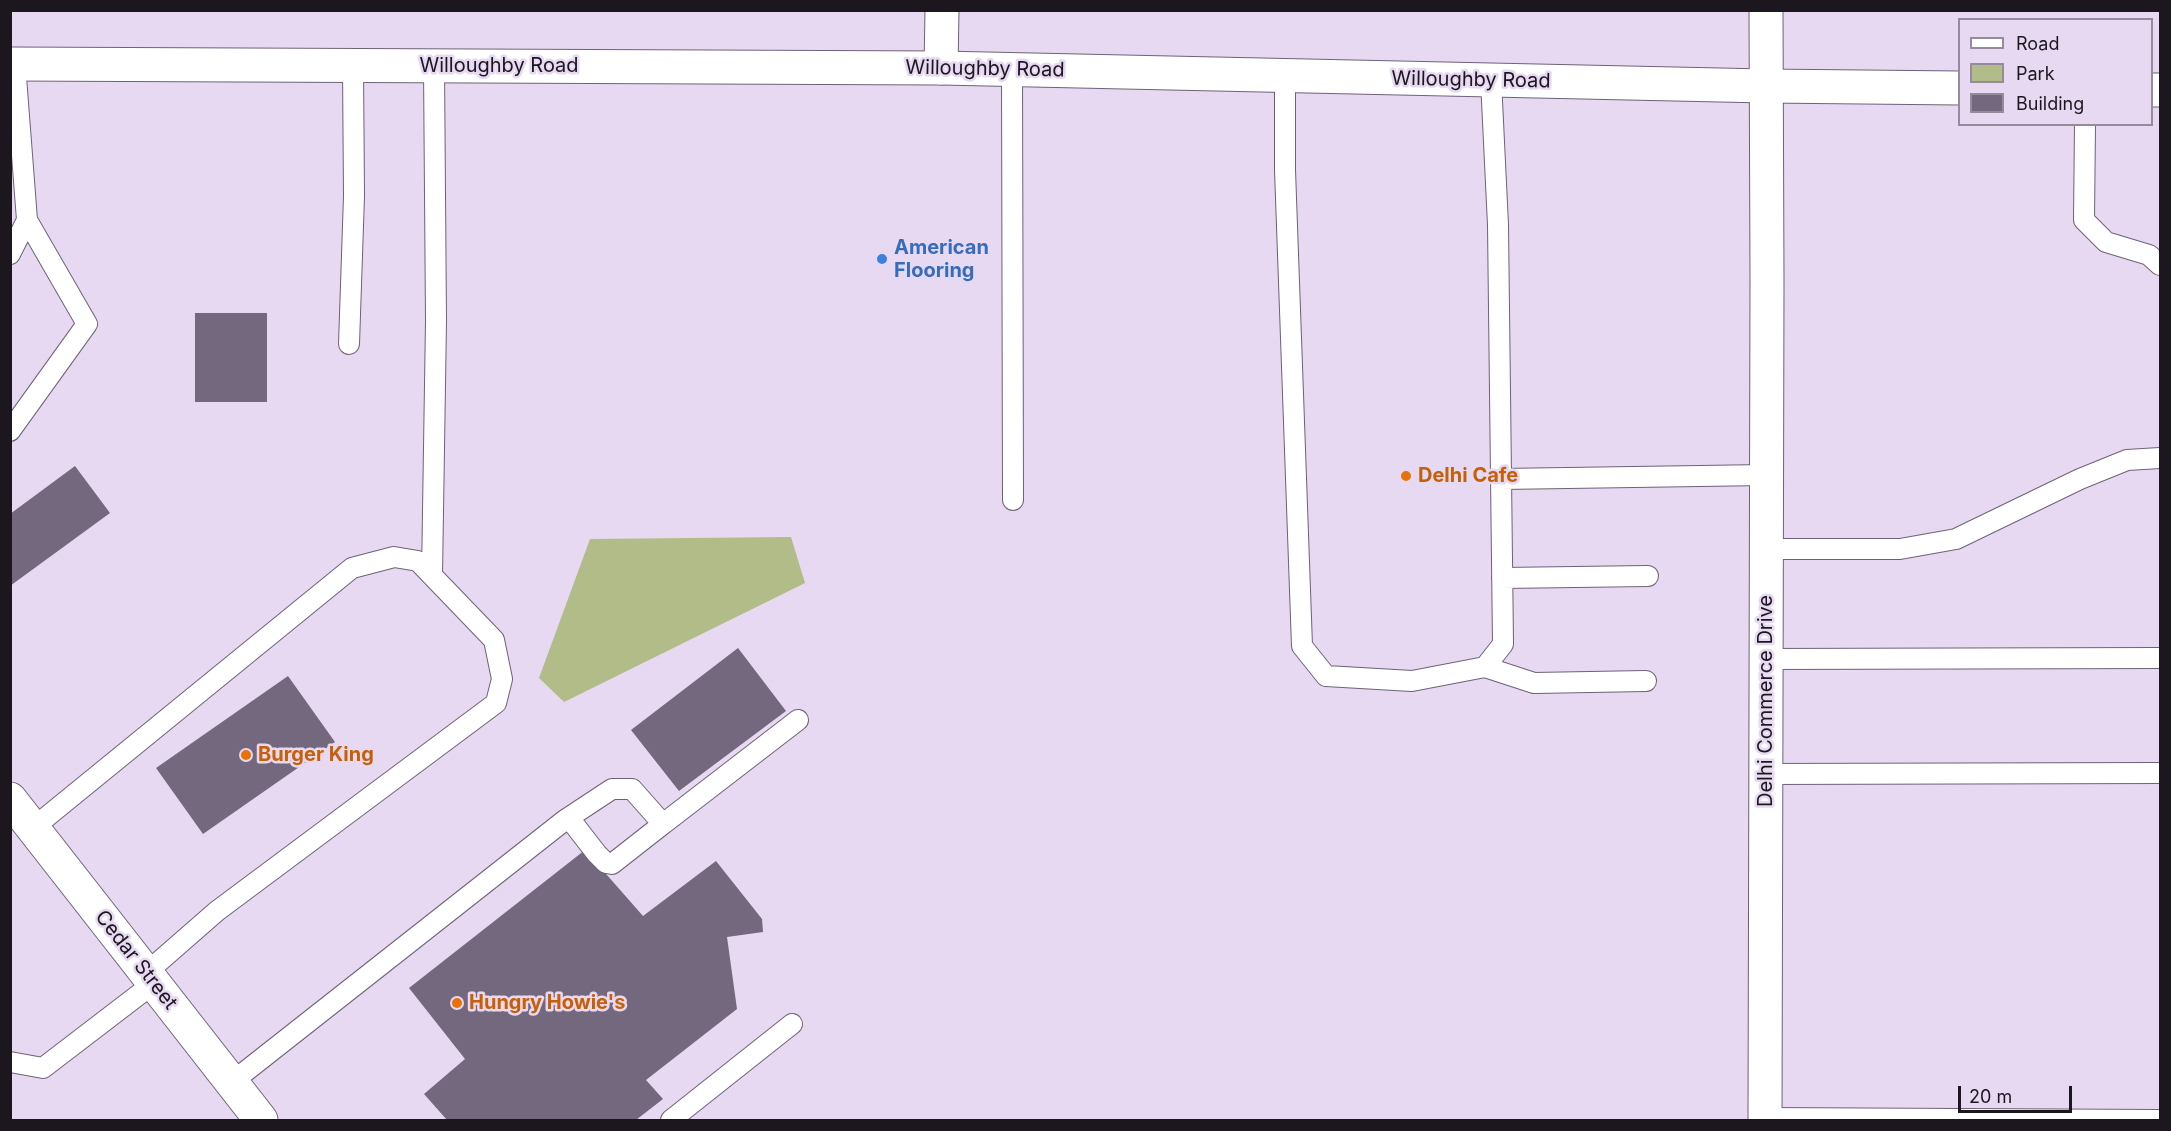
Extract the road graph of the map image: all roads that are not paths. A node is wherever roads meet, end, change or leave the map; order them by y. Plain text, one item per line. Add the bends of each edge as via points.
1 (942, 10) edge
2 (1766, 10) edge
3 (13, 64) edge
4 (353, 66) junction
5 (434, 66) junction
6 (941, 68) junction
7 (1012, 69) junction
8 (1285, 76) junction
9 (1491, 80) junction
10 (1766, 86) junction
11 (1958, 88) edge
12 (2085, 126) edge
13 (27, 220) junction
14 (10, 254) edge
15 (2160, 265) edge
16 (350, 344) dead end
17 (10, 431) edge
18 (2160, 458) edge
19 (1766, 476) junction
20 (1501, 479) junction
21 (1013, 500) dead end
22 (1766, 549) junction
23 (432, 575) junction
24 (1648, 576) dead end
25 (1502, 578) junction
26 (2160, 658) edge
27 (1766, 659) junction
28 (1485, 667) junction
29 (1646, 681) dead end
30 (798, 720) dead end
31 (2160, 773) edge
32 (1766, 774) junction
33 (10, 799) edge
34 (569, 818) junction
35 (663, 824) junction
36 (33, 828) junction
37 (150, 978) junction
38 (792, 1024) dead end
39 (10, 1062) edge
40 (232, 1082) junction
41 (1765, 1119) edge
42 (261, 1120) edge
43 (671, 1120) edge
44 (2160, 1120) edge

1 - 6 street
2 - 10 street, Delhi Commerce Drive
3 - 4 street, Willoughby Road
3 - 13 lane
4 - 5 street, Willoughby Road
4 - 16 lane
5 - 6 street, Willoughby Road
5 - 23 lane via 436,321
6 - 7 street, Willoughby Road
7 - 8 street, Willoughby Road
7 - 21 lane
8 - 9 street, Willoughby Road
8 - 28 lane via 1302,646 1326,676 1412,681
9 - 10 street, Willoughby Road
9 - 20 lane via 1498,225
10 - 11 street, Willoughby Road
10 - 19 street, Delhi Commerce Drive
12 - 15 lane via 2084,220 2106,242 2149,255
13 - 14 lane
13 - 17 lane via 87,324
18 - 22 lane via 2118,463 1956,539 1900,549
19 - 20 lane
19 - 22 street, Delhi Commerce Drive
20 - 25 lane
22 - 27 street, Delhi Commerce Drive
23 - 36 lane via 418,561 394,557 352,568
23 - 37 lane via 494,640 502,679 496,703 217,911
24 - 25 lane
25 - 28 lane via 1503,644
26 - 27 lane
27 - 32 street, Delhi Commerce Drive
28 - 29 lane via 1534,683
30 - 35 lane
31 - 32 lane
32 - 41 street, Delhi Commerce Drive
33 - 36 street, Cedar Street
34 - 35 lane via 612,789 632,789
34 - 35 lane via 597,854 612,864
34 - 40 lane
36 - 37 street, Cedar Street
37 - 39 lane via 43,1068
37 - 40 street, Cedar Street
38 - 43 lane
40 - 42 street, Cedar Street
41 - 44 lane

